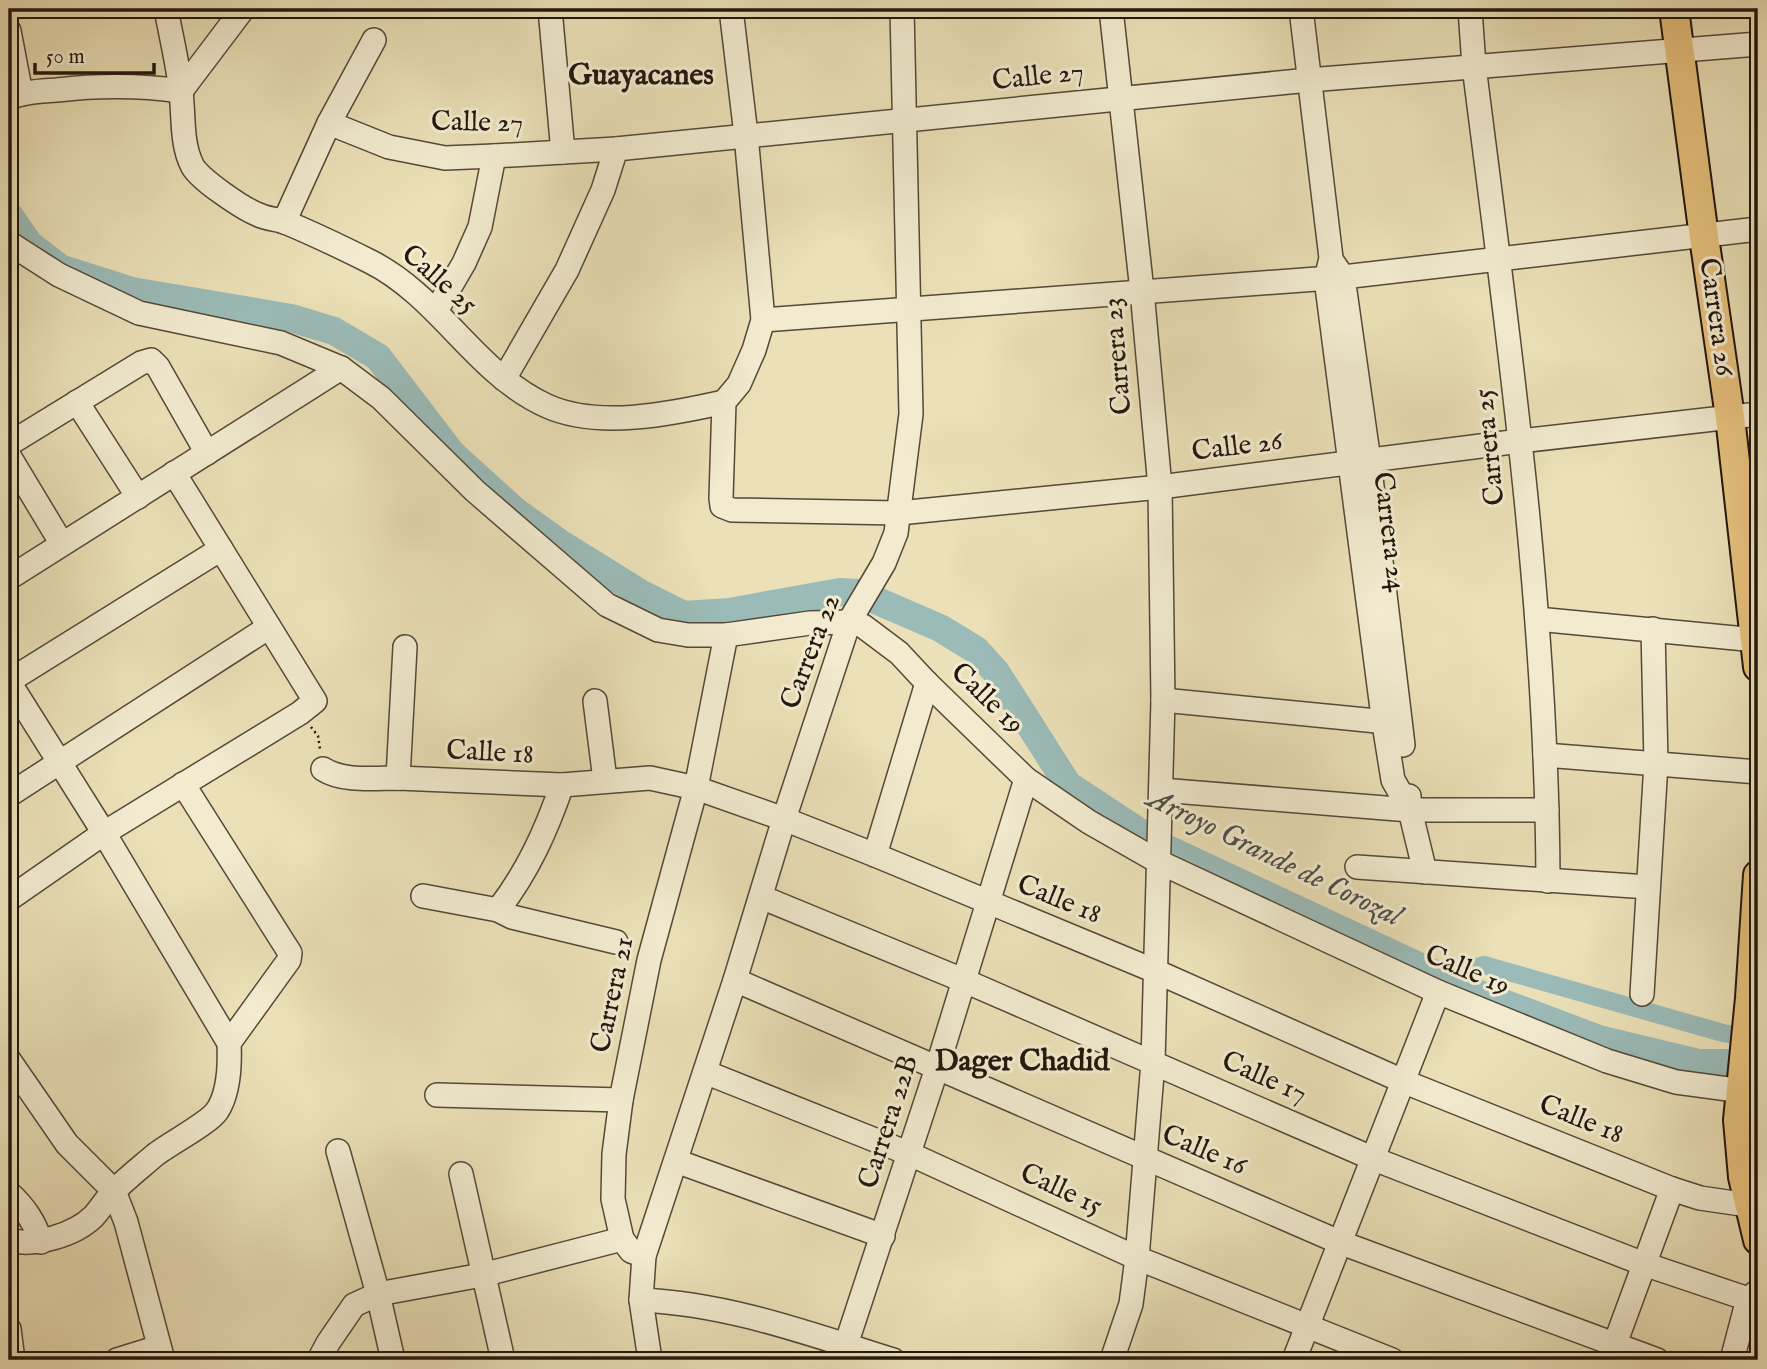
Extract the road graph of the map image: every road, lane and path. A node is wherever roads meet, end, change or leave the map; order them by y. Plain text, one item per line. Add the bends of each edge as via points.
1 (166, 9) edge
2 (243, 9) edge
3 (550, 9) edge
4 (731, 9) edge
5 (902, 9) edge
6 (1111, 9) edge
7 (1301, 9) edge
8 (1470, 9) edge
9 (1674, 9) edge
10 (9, 31) edge
11 (374, 40) dead end
12 (1758, 44) edge
13 (1678, 51) junction
14 (1474, 66) junction
15 (1310, 80) junction
16 (181, 91) junction
17 (15, 96) edge
18 (1121, 99) junction
19 (903, 120) junction
20 (330, 123) junction
21 (747, 135) junction
22 (616, 149) junction
23 (564, 152) junction
24 (495, 156) junction
25 (284, 222) junction
26 (1758, 229) edge
27 (1704, 237) junction
28 (9, 243) edge
29 (1499, 260) junction
30 (1333, 271) junction
31 (1142, 291) junction
32 (907, 308) junction
33 (436, 311) junction
34 (763, 320) junction
35 (341, 368) junction
36 (504, 379) junction
37 (77, 402) junction
38 (724, 402) junction
39 (1758, 414) edge
40 (1730, 417) junction
41 (1520, 441) junction
42 (9, 444) edge
43 (207, 453) junction
44 (9, 456) edge
45 (1359, 462) junction
46 (174, 473) junction
47 (1160, 487) junction
48 (138, 497) junction
49 (899, 513) junction
50 (62, 544) junction
51 (221, 549) junction
52 (1753, 570) edge
53 (9, 578) edge
54 (853, 614) junction
55 (1537, 619) junction
56 (269, 627) junction
57 (1653, 629) junction
58 (726, 635) junction
59 (405, 647) dead end
60 (1757, 654) edge
61 (9, 681) edge
62 (928, 684) junction
63 (1163, 699) junction
64 (594, 701) dead end
65 (300, 713) junction
66 (1392, 724) junction
67 (1545, 755) junction
68 (60, 762) junction
69 (1657, 763) junction
70 (323, 769) joint
71 (1758, 772) edge
72 (398, 778) junction
73 (1026, 779) junction
74 (605, 780) junction
75 (183, 784) junction
76 (562, 785) junction
77 (696, 788) junction
78 (9, 795) edge
79 (1160, 800) junction
80 (1410, 810) junction
81 (1547, 810) junction
82 (784, 819) junction
83 (104, 833) junction
84 (876, 855) junction
85 (1159, 855) junction
86 (1357, 867) dead end
87 (1425, 872) junction
88 (1758, 875) edge
89 (1548, 881) junction
90 (1648, 887) junction
91 (423, 896) dead end
92 (761, 897) junction
93 (9, 899) edge
94 (989, 904) junction
95 (498, 910) junction
96 (1756, 932) edge
97 (616, 942) dead end
98 (1155, 971) junction
99 (735, 980) junction
100 (965, 981) junction
101 (1438, 992) junction
102 (1642, 994) dead end
103 (1752, 1006) edge
104 (229, 1043) junction
105 (9, 1060) edge
106 (1153, 1062) junction
107 (937, 1068) junction
108 (705, 1072) junction
109 (1405, 1082) junction
110 (1748, 1085) edge
111 (436, 1095) dead end
112 (621, 1100) junction
113 (338, 1151) dead end
114 (910, 1154) junction
115 (1144, 1158) junction
116 (1374, 1159) junction
117 (677, 1161) junction
118 (461, 1174) dead end
119 (1672, 1189) junction
120 (114, 1191) junction
121 (9, 1194) edge
122 (1748, 1205) junction
123 (883, 1236) junction
124 (622, 1240) junction
125 (1758, 1240) edge
126 (41, 1242) junction
127 (1339, 1242) junction
128 (10, 1246) edge
129 (644, 1255) junction
130 (1137, 1258) junction
131 (1644, 1264) junction
132 (482, 1275) junction
133 (377, 1294) junction
134 (1753, 1295) edge
135 (641, 1300) junction
136 (1307, 1326) junction
137 (9, 1329) edge
138 (844, 1353) edge
139 (1612, 1353) edge
140 (161, 1354) edge
141 (13, 1360) edge
142 (117, 1360) edge
143 (320, 1360) edge
144 (393, 1360) edge
145 (503, 1360) edge
146 (650, 1360) edge
147 (893, 1360) edge
148 (1112, 1360) edge
149 (1294, 1360) edge
150 (1392, 1360) edge
151 (1657, 1360) edge
152 (1732, 1360) edge

1 - 16 street, Calle 25
2 - 16 street
3 - 23 street
4 - 21 street
5 - 19 street, Carrera 22
6 - 18 street, Carrera 23
7 - 15 street, Carrera 24
8 - 14 street, Carrera 25
9 - 13 main road, Carrera 26
10 - 17 street
11 - 20 street
12 - 13 street, Calle 27
13 - 14 street, Calle 27
13 - 27 main road, Carrera 26
14 - 15 street, Calle 27
14 - 29 street, Carrera 25
15 - 18 street, Calle 27
15 - 30 street, Carrera 24
16 - 17 street via 97,85
16 - 25 street, Calle 25 via 185,144 192,167 258,215
18 - 19 street, Calle 27
18 - 31 street, Carrera 23
19 - 21 street, Calle 27
19 - 32 street, Carrera 22
20 - 24 street, Calle 27 via 389,147 445,158
20 - 25 street
21 - 22 street, Calle 27
21 - 34 street
22 - 23 street, Calle 27
22 - 36 street via 567,271
23 - 24 street, Calle 27
24 - 33 street via 480,227
25 - 33 street, Calle 25 via 374,263
26 - 27 street
27 - 29 street
27 - 40 main road, Carrera 26
28 - 35 street via 59,275 139,313 281,343
29 - 30 street
29 - 41 street, Carrera 25
30 - 31 street
30 - 45 street, Carrera 24
31 - 32 street
31 - 47 street, Carrera 23
32 - 34 street
32 - 49 street, Carrera 22 via 911,414
33 - 36 street, Calle 25
34 - 38 street via 739,384
35 - 43 street
35 - 58 street via 381,398 475,491 607,605 658,630
36 - 38 street, Calle 25 via 547,406 584,417 636,416
37 - 42 street
37 - 43 street via 151,360
37 - 48 street
38 - 49 street, Calle 26 via 722,506 732,510
39 - 40 street, Calle 26
40 - 41 street, Calle 26
40 - 52 main road, Carrera 26
41 - 45 street, Calle 26
41 - 55 street, Carrera 25
43 - 46 street
44 - 50 street
45 - 47 street, Calle 26
45 - 66 street, Carrera 24
46 - 48 street
46 - 51 street
47 - 49 street, Calle 26
47 - 63 street, Carrera 23
48 - 50 street
49 - 54 street, Carrera 22 via 884,563
50 - 53 street
51 - 56 street
51 - 61 street
52 - 60 main road, Carrera 26
54 - 58 street
54 - 62 street, Calle 19 via 900,653
54 - 82 street, Carrera 22
55 - 57 street
55 - 67 street, Carrera 25
56 - 65 street via 313,694 315,701
56 - 68 street
57 - 60 street
57 - 69 street
58 - 77 street, Carrera 21
59 - 72 street
61 - 68 street
62 - 73 street, Calle 19
62 - 84 street
63 - 66 street
63 - 79 street, Carrera 23
64 - 74 street
65 - 70 path via 318,736
65 - 75 street
66 - 80 street, Carrera 24 via 1393,780
67 - 69 street
67 - 81 street, Carrera 25
68 - 78 street
68 - 83 street
69 - 71 street
69 - 90 street
70 - 72 street, Calle 18 via 345,776
72 - 76 street, Calle 18
73 - 85 street, Calle 19 via 1089,822
73 - 94 street, Carrera 22B
74 - 76 street, Calle 18
74 - 77 street, Calle 18 via 650,778
75 - 83 street
75 - 104 street via 290,953
76 - 95 street via 545,834
77 - 82 street, Calle 18
77 - 112 street, Carrera 21 via 649,960
79 - 80 street
79 - 85 street, Carrera 23
80 - 81 street
80 - 87 street, Carrera 24
81 - 89 street, Carrera 25
82 - 84 street, Calle 18
82 - 92 street, Carrera 22
83 - 93 street
83 - 104 street
84 - 94 street, Calle 18
85 - 98 street, Carrera 23
85 - 101 street, Calle 19
86 - 87 street
87 - 89 street
88 - 96 main road
89 - 90 street
90 - 102 street
91 - 95 street
92 - 99 street, Carrera 22
92 - 100 street, Calle 17
94 - 98 street, Calle 18
94 - 100 street, Carrera 22B
95 - 97 street via 512,918
96 - 103 main road
98 - 106 street, Carrera 23
98 - 109 street, Calle 18
99 - 107 street, Calle 16
99 - 108 street, Carrera 22
100 - 106 street, Calle 17
100 - 107 street, Carrera 22B
101 - 109 street
101 - 110 street, Calle 19 via 1607,1061 1676,1082
103 - 110 main road
104 - 120 street via 225,1093 216,1112
105 - 120 street via 66,1144
106 - 115 street, Carrera 23
106 - 116 street, Calle 17
107 - 114 street, Carrera 22B
107 - 115 street, Calle 16
108 - 114 street, Calle 15
108 - 117 street, Carrera 22
109 - 116 street
109 - 119 street, Calle 18
110 - 122 main road via 1738,1120
111 - 112 street
112 - 124 street, Carrera 21 via 613,1199
113 - 133 street
114 - 123 street, Carrera 22B
114 - 130 street, Calle 15
115 - 127 street, Calle 16
115 - 130 street, Carrera 23
116 - 127 street
116 - 131 street, Calle 17
117 - 123 street
117 - 129 street, Carrera 22
118 - 132 street
119 - 122 street, Calle 18
119 - 131 street
120 - 126 street via 92,1218
120 - 140 street
121 - 126 street via 33,1220
122 - 125 main road
123 - 138 street, Carrera 22B
124 - 129 street via 631,1251
124 - 132 street
126 - 128 street
127 - 136 street
127 - 139 street, Calle 16
129 - 135 street
130 - 136 street, Calle 15
130 - 148 street, Carrera 23 via 1131,1304
131 - 134 street, Calle 17
131 - 139 street
132 - 133 street
132 - 145 street
133 - 143 street via 354,1305
133 - 144 street
134 - 152 street
135 - 138 street via 715,1307 776,1322
135 - 146 street
136 - 149 street
136 - 150 street, Calle 15
137 - 141 street
138 - 147 street
139 - 151 street, Calle 16
140 - 142 street

